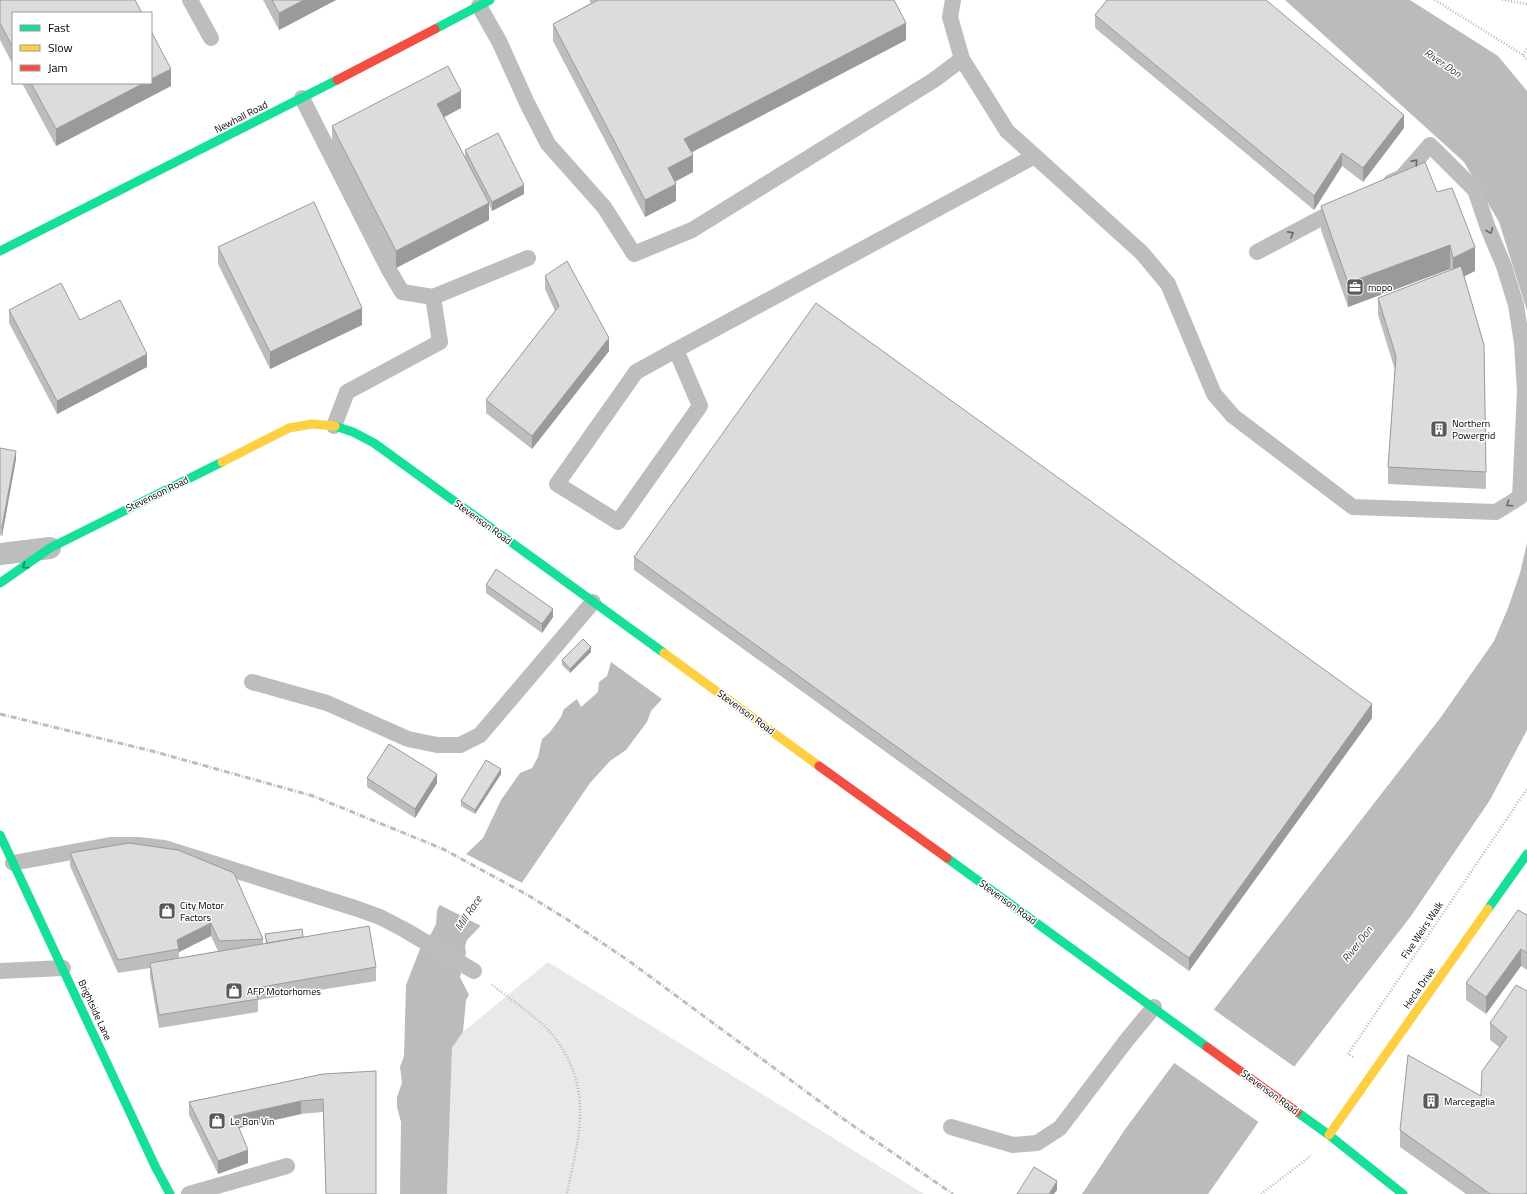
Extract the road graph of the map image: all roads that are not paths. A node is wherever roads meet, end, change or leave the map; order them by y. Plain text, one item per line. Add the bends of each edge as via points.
1 (190, 0) edge
2 (953, 0) edge
3 (484, 3) edge
4 (211, 38) dead end
5 (962, 59) junction
6 (302, 98) junction
7 (1035, 156) junction
8 (1376, 190) edge
9 (1356, 200) edge
10 (0, 251) edge
11 (1257, 252) dead end
12 (528, 258) dead end
13 (432, 297) junction
14 (676, 350) junction
15 (334, 426) junction
16 (50, 548) junction
17 (0, 554) edge
18 (0, 583) edge
19 (593, 602) junction
20 (252, 682) dead end
21 (0, 835) edge
22 (1527, 854) edge
23 (13, 863) junction
24 (63, 968) junction
25 (0, 971) edge
26 (474, 971) road end
27 (1154, 1008) junction
28 (951, 1127) dead end
29 (1329, 1135) junction
30 (287, 1166) dead end
31 (227, 1189) edge
32 (170, 1194) edge
33 (189, 1194) edge
34 (1403, 1194) edge

1 - 4 lane
2 - 5 lane via 950,17
3 - 5 lane via 527,103 548,144 604,207 634,254 692,230 934,80
3 - 6 street, Newhall Road
5 - 7 lane via 1007,131
6 - 10 street, Newhall Road
6 - 13 lane via 402,292
8 -> 7 lane via 1402,177 1430,145 1475,190 1504,266 1516,305 1522,343 1525,391 1520,496 1496,512 1353,507 1233,416 1214,394 1168,284 1142,253
7 - 14 lane
11 -> 9 lane
12 - 13 lane
13 - 15 lane via 440,342 347,392
14 - 14 lane via 636,372 557,484 618,522 700,406
15 - 16 street, Stevenson Road via 306,424 289,428
15 - 19 street, Stevenson Road via 374,443
16 - 17 street, Stevenson Road
16 -> 18 street, Stevenson Road
19 - 20 lane via 480,735 460,745 437,745 408,739 327,703
19 - 27 street, Stevenson Road
21 - 23 street, Brightside Lane
22 - 29 street, Hecla Drive
23 - 24 street, Brightside Lane
23 - 26 lane via 110,846 139,844 164,848 355,908 405,930
24 - 25 lane
24 - 32 street, Brightside Lane
27 - 28 lane via 1060,1128 1037,1143 1013,1145
27 - 29 street, Stevenson Road
29 - 34 street, Stevenson Road
30 - 31 lane
31 - 33 lane

